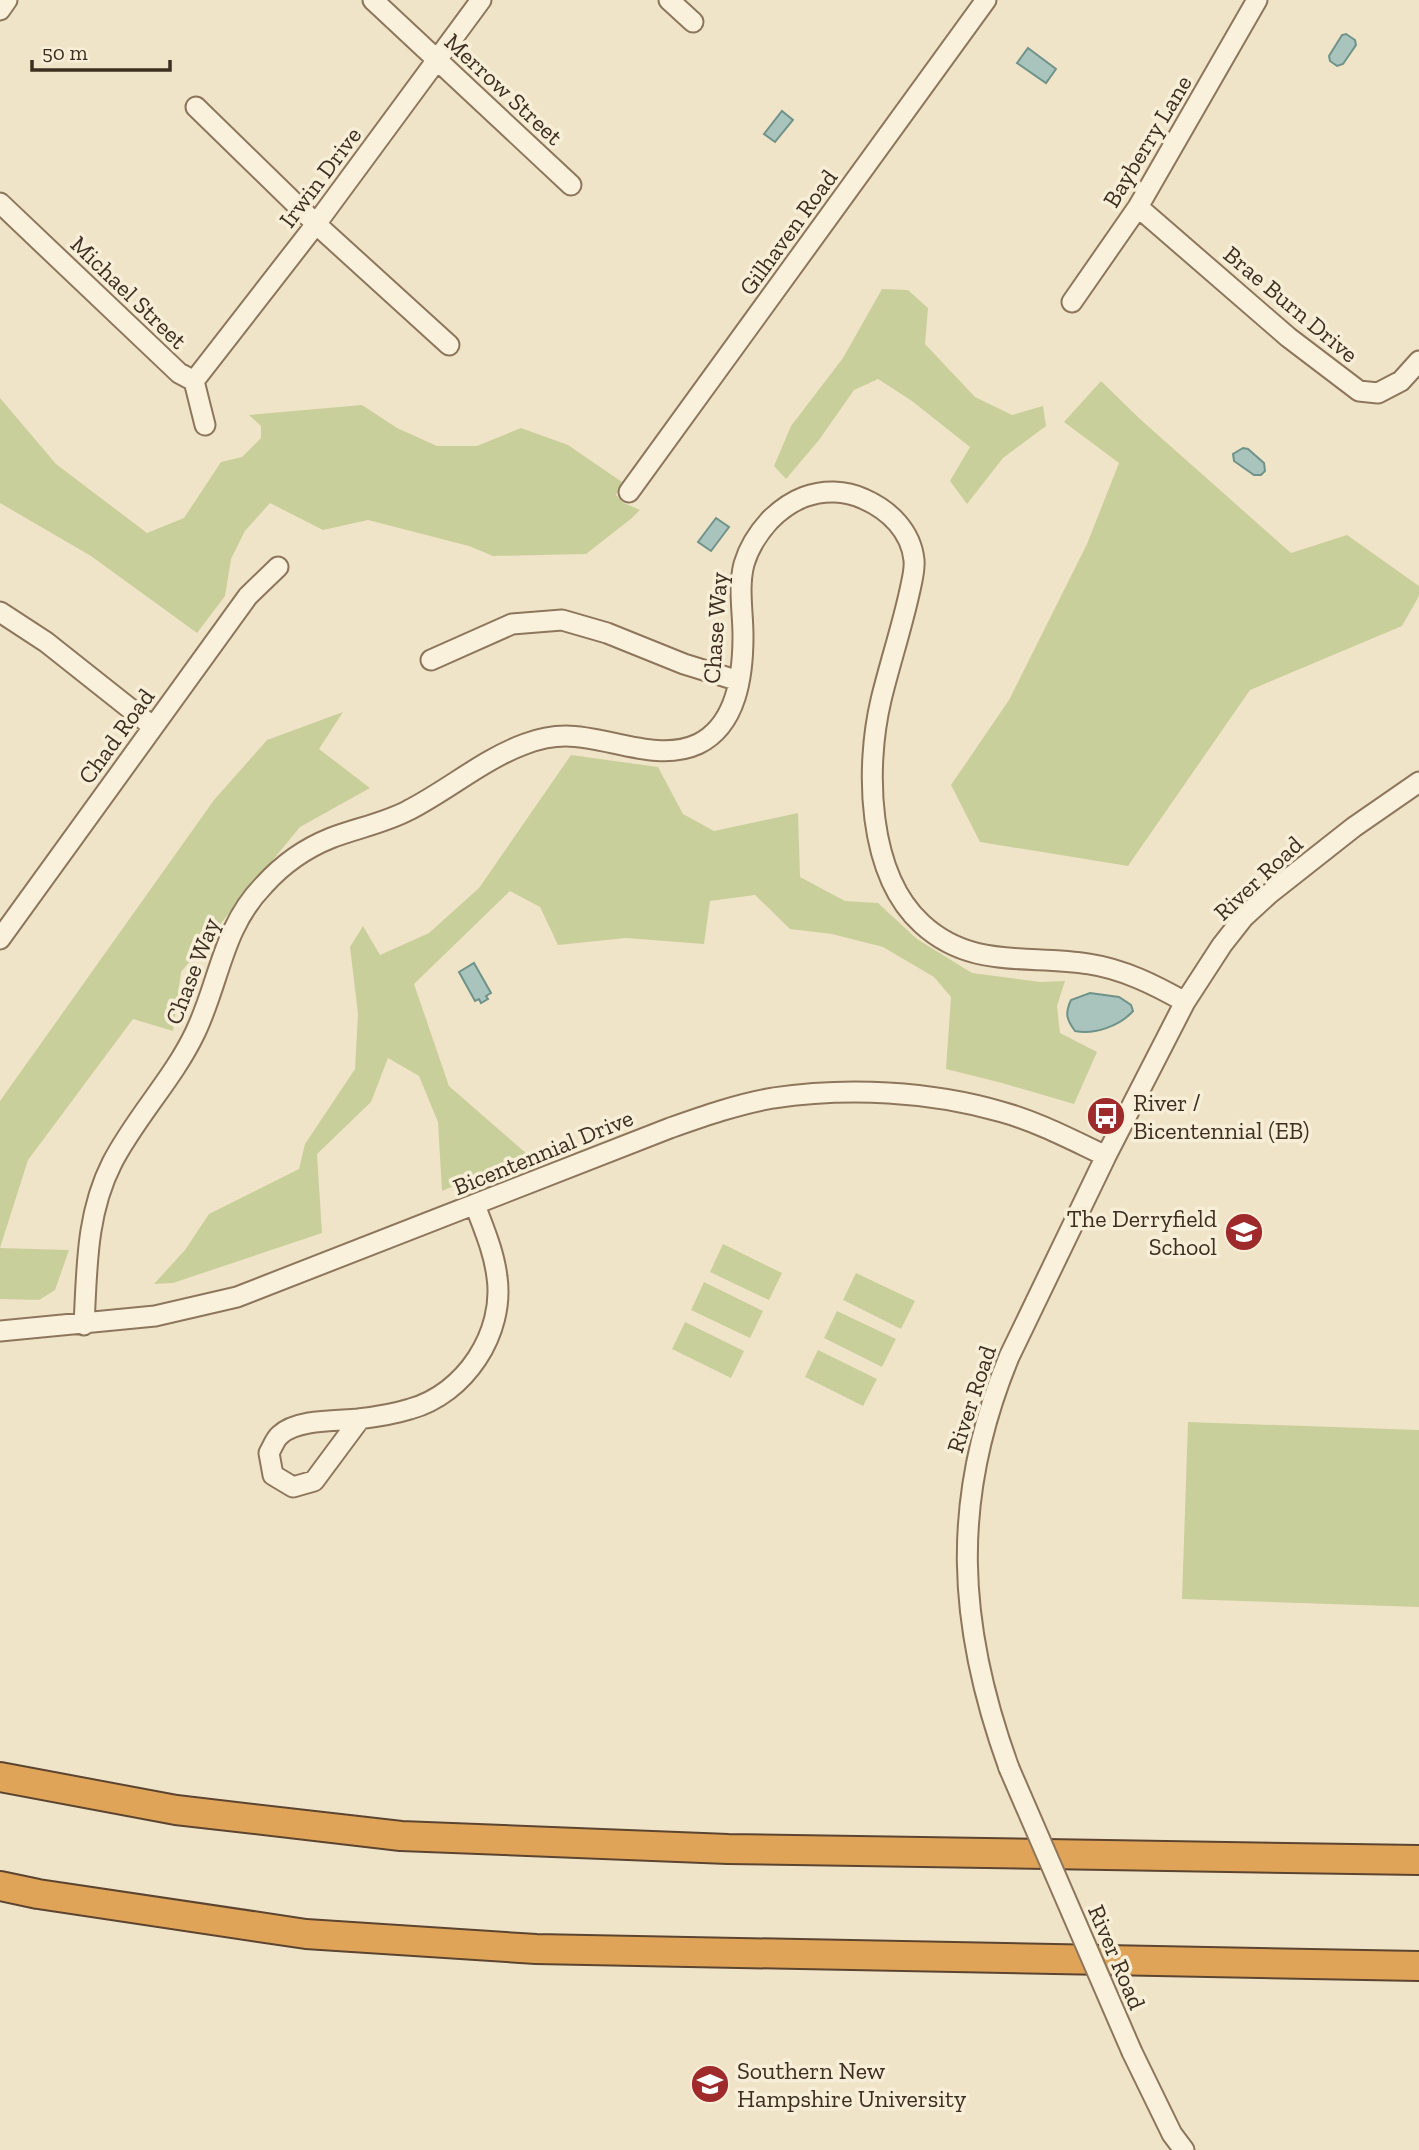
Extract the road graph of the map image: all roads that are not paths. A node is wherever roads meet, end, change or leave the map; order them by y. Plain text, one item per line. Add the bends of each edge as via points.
1 (7, 0) edge
2 (373, 0) edge
3 (481, 0) edge
4 (670, 0) edge
5 (986, 0) edge
6 (1257, 0) edge
7 (0, 10) edge
8 (693, 22) dead end
9 (437, 60) junction
10 (196, 107) dead end
11 (571, 185) dead end
12 (0, 203) edge
13 (1138, 207) junction
14 (316, 224) junction
15 (1072, 302) dead end
16 (449, 345) dead end
17 (1419, 361) edge
18 (194, 381) junction
19 (205, 425) dead end
20 (629, 492) dead end
21 (278, 566) dead end
22 (0, 612) edge
23 (431, 660) dead end
24 (739, 681) junction
25 (152, 726) junction
26 (1419, 782) edge
27 (0, 939) edge
28 (1185, 1002) junction
29 (1106, 1156) junction
30 (475, 1205) junction
31 (84, 1325) junction
32 (0, 1331) edge
33 (360, 1419) junction
34 (0, 1777) edge
35 (1419, 1860) edge
36 (0, 1886) edge
37 (1419, 1966) edge
38 (1177, 2145) edge

1 - 7 street
2 - 9 street, Merrow Street
3 - 9 street, Irwin Drive
4 - 8 street
5 - 20 street, Gilhaven Road
6 - 13 street, Bayberry Lane
9 - 11 street, Merrow Street
9 - 14 street, Irwin Drive
10 - 14 street
12 - 18 street, Michael Street via 179,373
13 - 15 street, Bayberry Lane
13 - 17 street, Brae Burn Drive via 1288,337 1359,391 1378,393 1401,381
14 - 16 street
14 - 18 street, Irwin Drive
18 - 19 street, Michael Street
21 - 25 street, Chad Road via 248,596
22 - 25 street via 46,642
23 - 24 street via 512,624 562,620
24 - 28 street, Chase Way via 744,564 764,527 796,500 816,493 859,496 878,506 907,536 914,569 880,705 873,763 881,849 895,889 920,923 967,950 997,958 1109,968
24 - 31 street, Chase Way via 731,713 717,731 697,744 655,749 561,735 525,744 400,815 312,847 262,886 227,939 193,1038 104,1182 90,1226
25 - 27 street, Chad Road
26 - 28 street, River Road via 1252,909
28 - 29 street, River Road
29 - 30 street, Bicentennial Drive via 1002,1112 917,1096 816,1093 713,1113
29 - 38 street, River Road, bridge via 1009,1357 984,1425 974,1467 966,1543 968,1601 987,1702 1009,1768
30 - 31 street, Bicentennial Drive via 237,1297 155,1316
30 - 33 street via 497,1278 497,1309 488,1340 465,1374 431,1401
31 - 32 street, Bicentennial Drive
33 - 33 street via 300,1425 280,1434 269,1453 273,1475 293,1487 314,1481
34 - 35 highway via 176,1810 401,1836 598,1846
36 - 37 highway via 306,1934 422,1943 652,1952

